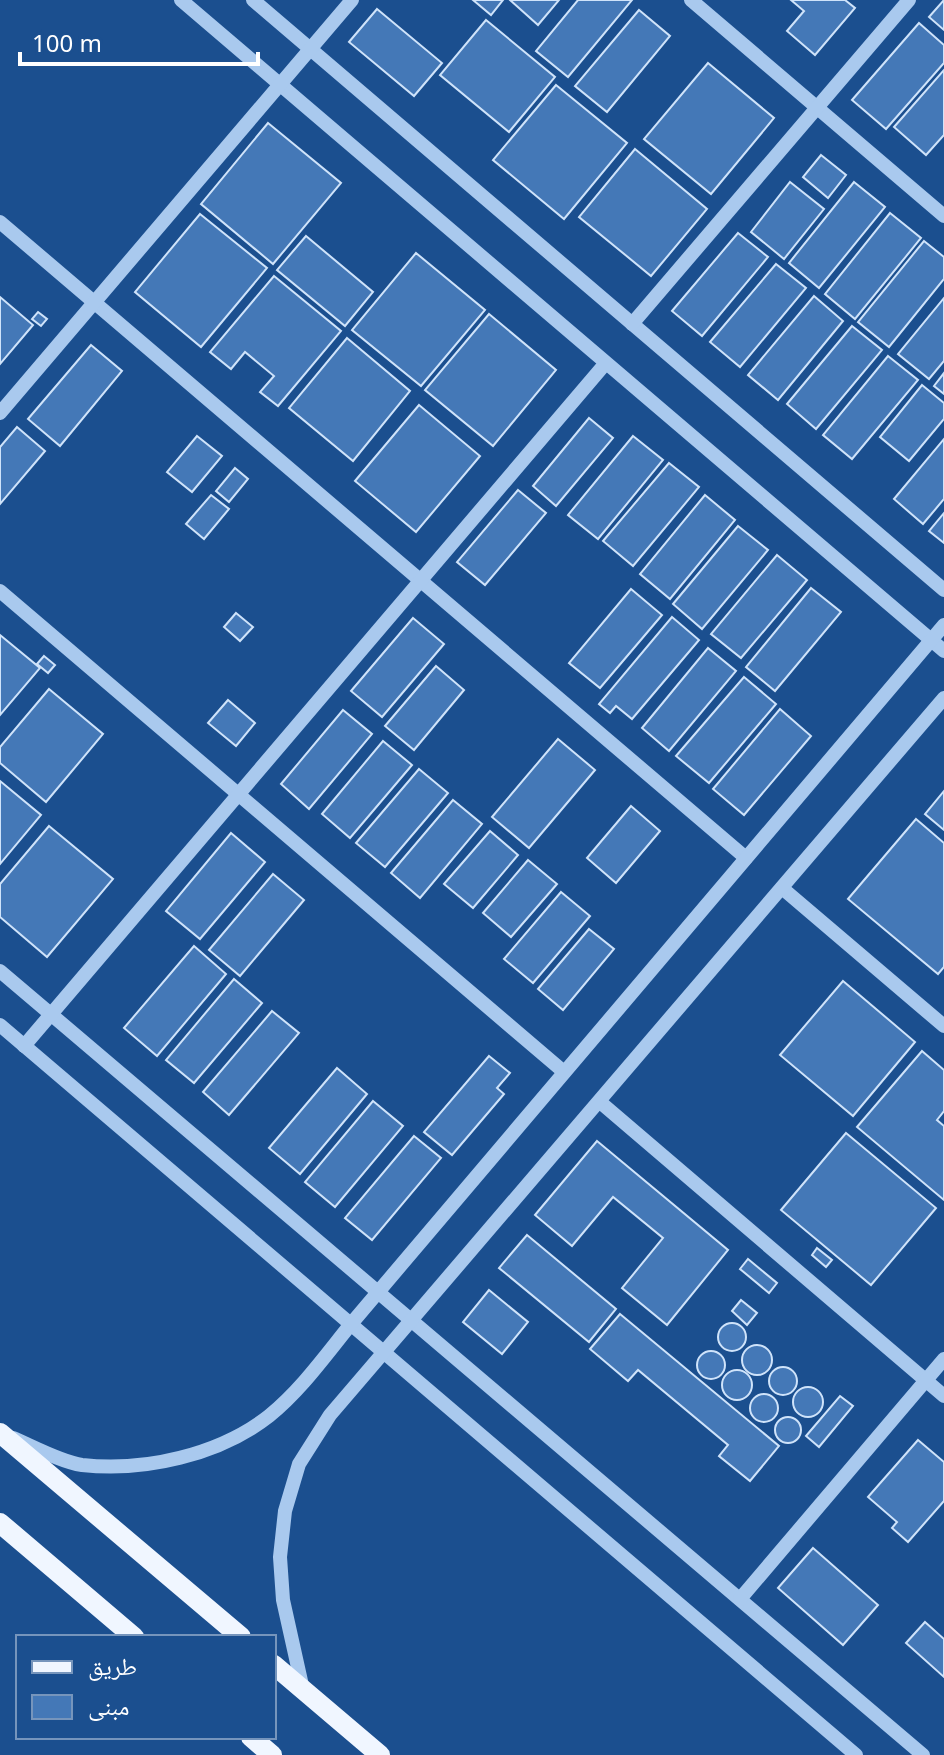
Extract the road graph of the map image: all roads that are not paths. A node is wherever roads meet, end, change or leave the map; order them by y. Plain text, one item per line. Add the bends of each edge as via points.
1 (181, 0) edge
2 (253, 0) edge
3 (352, 0) edge
4 (691, 0) edge
5 (909, 0) edge
6 (310, 49) junction
7 (280, 85) junction
8 (817, 108) junction
9 (944, 216) edge
10 (0, 222) edge
11 (95, 302) junction
12 (632, 324) junction
13 (605, 364) junction
14 (0, 413) edge
15 (421, 580) junction
16 (944, 590) edge
17 (0, 591) edge
18 (944, 625) edge
19 (931, 640) junction
20 (944, 651) edge
21 (944, 698) edge
22 (239, 794) junction
23 (746, 858) junction
24 (782, 888) junction
25 (0, 971) edge
26 (51, 1014) junction
27 (0, 1025) edge
28 (944, 1026) edge
29 (24, 1046) junction
30 (564, 1072) junction
31 (600, 1102) junction
32 (378, 1292) junction
33 (413, 1322) junction
34 (351, 1324) junction
35 (386, 1353) junction
36 (944, 1359) edge
37 (926, 1380) junction
38 (944, 1396) edge
39 (0, 1433) edge
40 (0, 1523) edge
41 (740, 1599) junction
42 (132, 1635) edge
43 (239, 1635) edge
44 (276, 1667) edge
45 (303, 1690) junction
46 (254, 1744) edge
47 (272, 1755) edge
48 (380, 1755) edge
49 (856, 1755) edge
50 (923, 1755) edge

1 - 7 street
2 - 6 street
3 - 6 street
4 - 8 street
5 - 8 street
6 - 7 street
6 - 12 street
7 - 11 street
7 - 13 street
8 - 9 street
8 - 12 street
10 - 11 street
11 - 14 street
11 - 15 street
12 - 16 street
13 - 15 street
13 - 19 street
15 - 22 street
15 - 23 street
17 - 22 street
18 - 19 street
19 - 20 street
19 - 23 street
21 - 24 street
22 - 26 street
22 - 30 street
23 - 30 street
24 - 28 street
24 - 31 street
25 - 26 street
26 - 29 street
26 - 32 street
27 - 29 street
29 - 34 street
30 - 32 street
31 - 33 street
31 - 37 street
32 - 33 street
32 - 34 street
33 - 35 street
33 - 41 street
34 - 35 street
34 - 39 street via 268,1417 179,1460 80,1465
35 - 45 street via 330,1415 299,1464 285,1511 283,1600
35 - 49 street
36 - 37 street
37 - 38 street
37 - 41 street
39 - 43 main road
40 - 42 main road
41 - 50 street
44 - 45 main road
45 - 48 main road
46 - 47 main road

